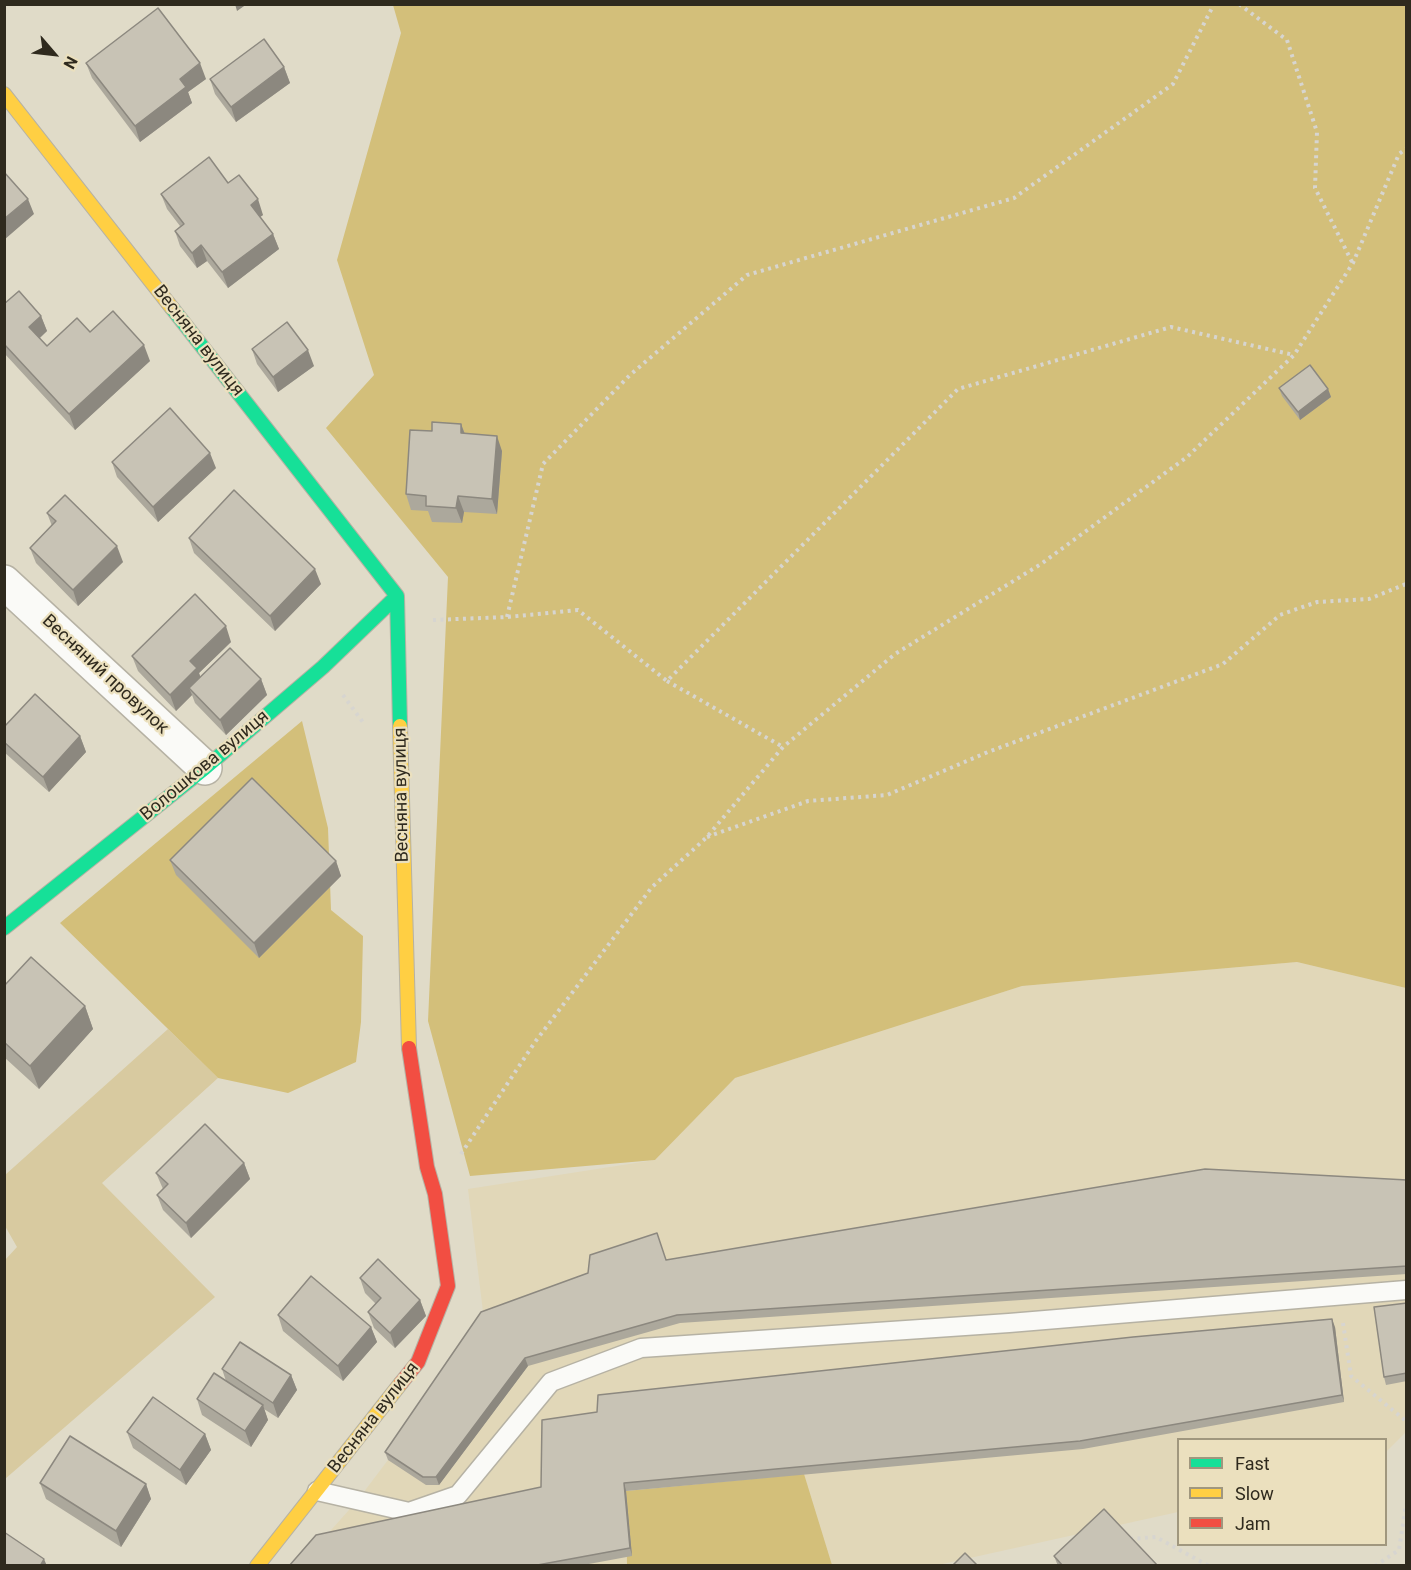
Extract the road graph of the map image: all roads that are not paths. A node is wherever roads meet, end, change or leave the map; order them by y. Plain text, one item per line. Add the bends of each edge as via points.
1 (4, 94) edge
2 (4, 582) edge
3 (398, 596) junction
4 (205, 768) junction
5 (4, 928) edge
6 (1407, 1290) edge
7 (317, 1491) junction
8 (257, 1566) edge

1 - 3 street, Весняна вулиця
2 - 4 street, Весняний провулок
3 - 4 street, Волошкова вулиця via 323,667
3 - 7 street, Весняна вулиця via 408,1042 448,1286 418,1362
4 - 5 street, Волошкова вулиця
6 - 7 lane via 641,1348 551,1382 458,1494 409,1512
7 - 8 street, Весняна вулиця

